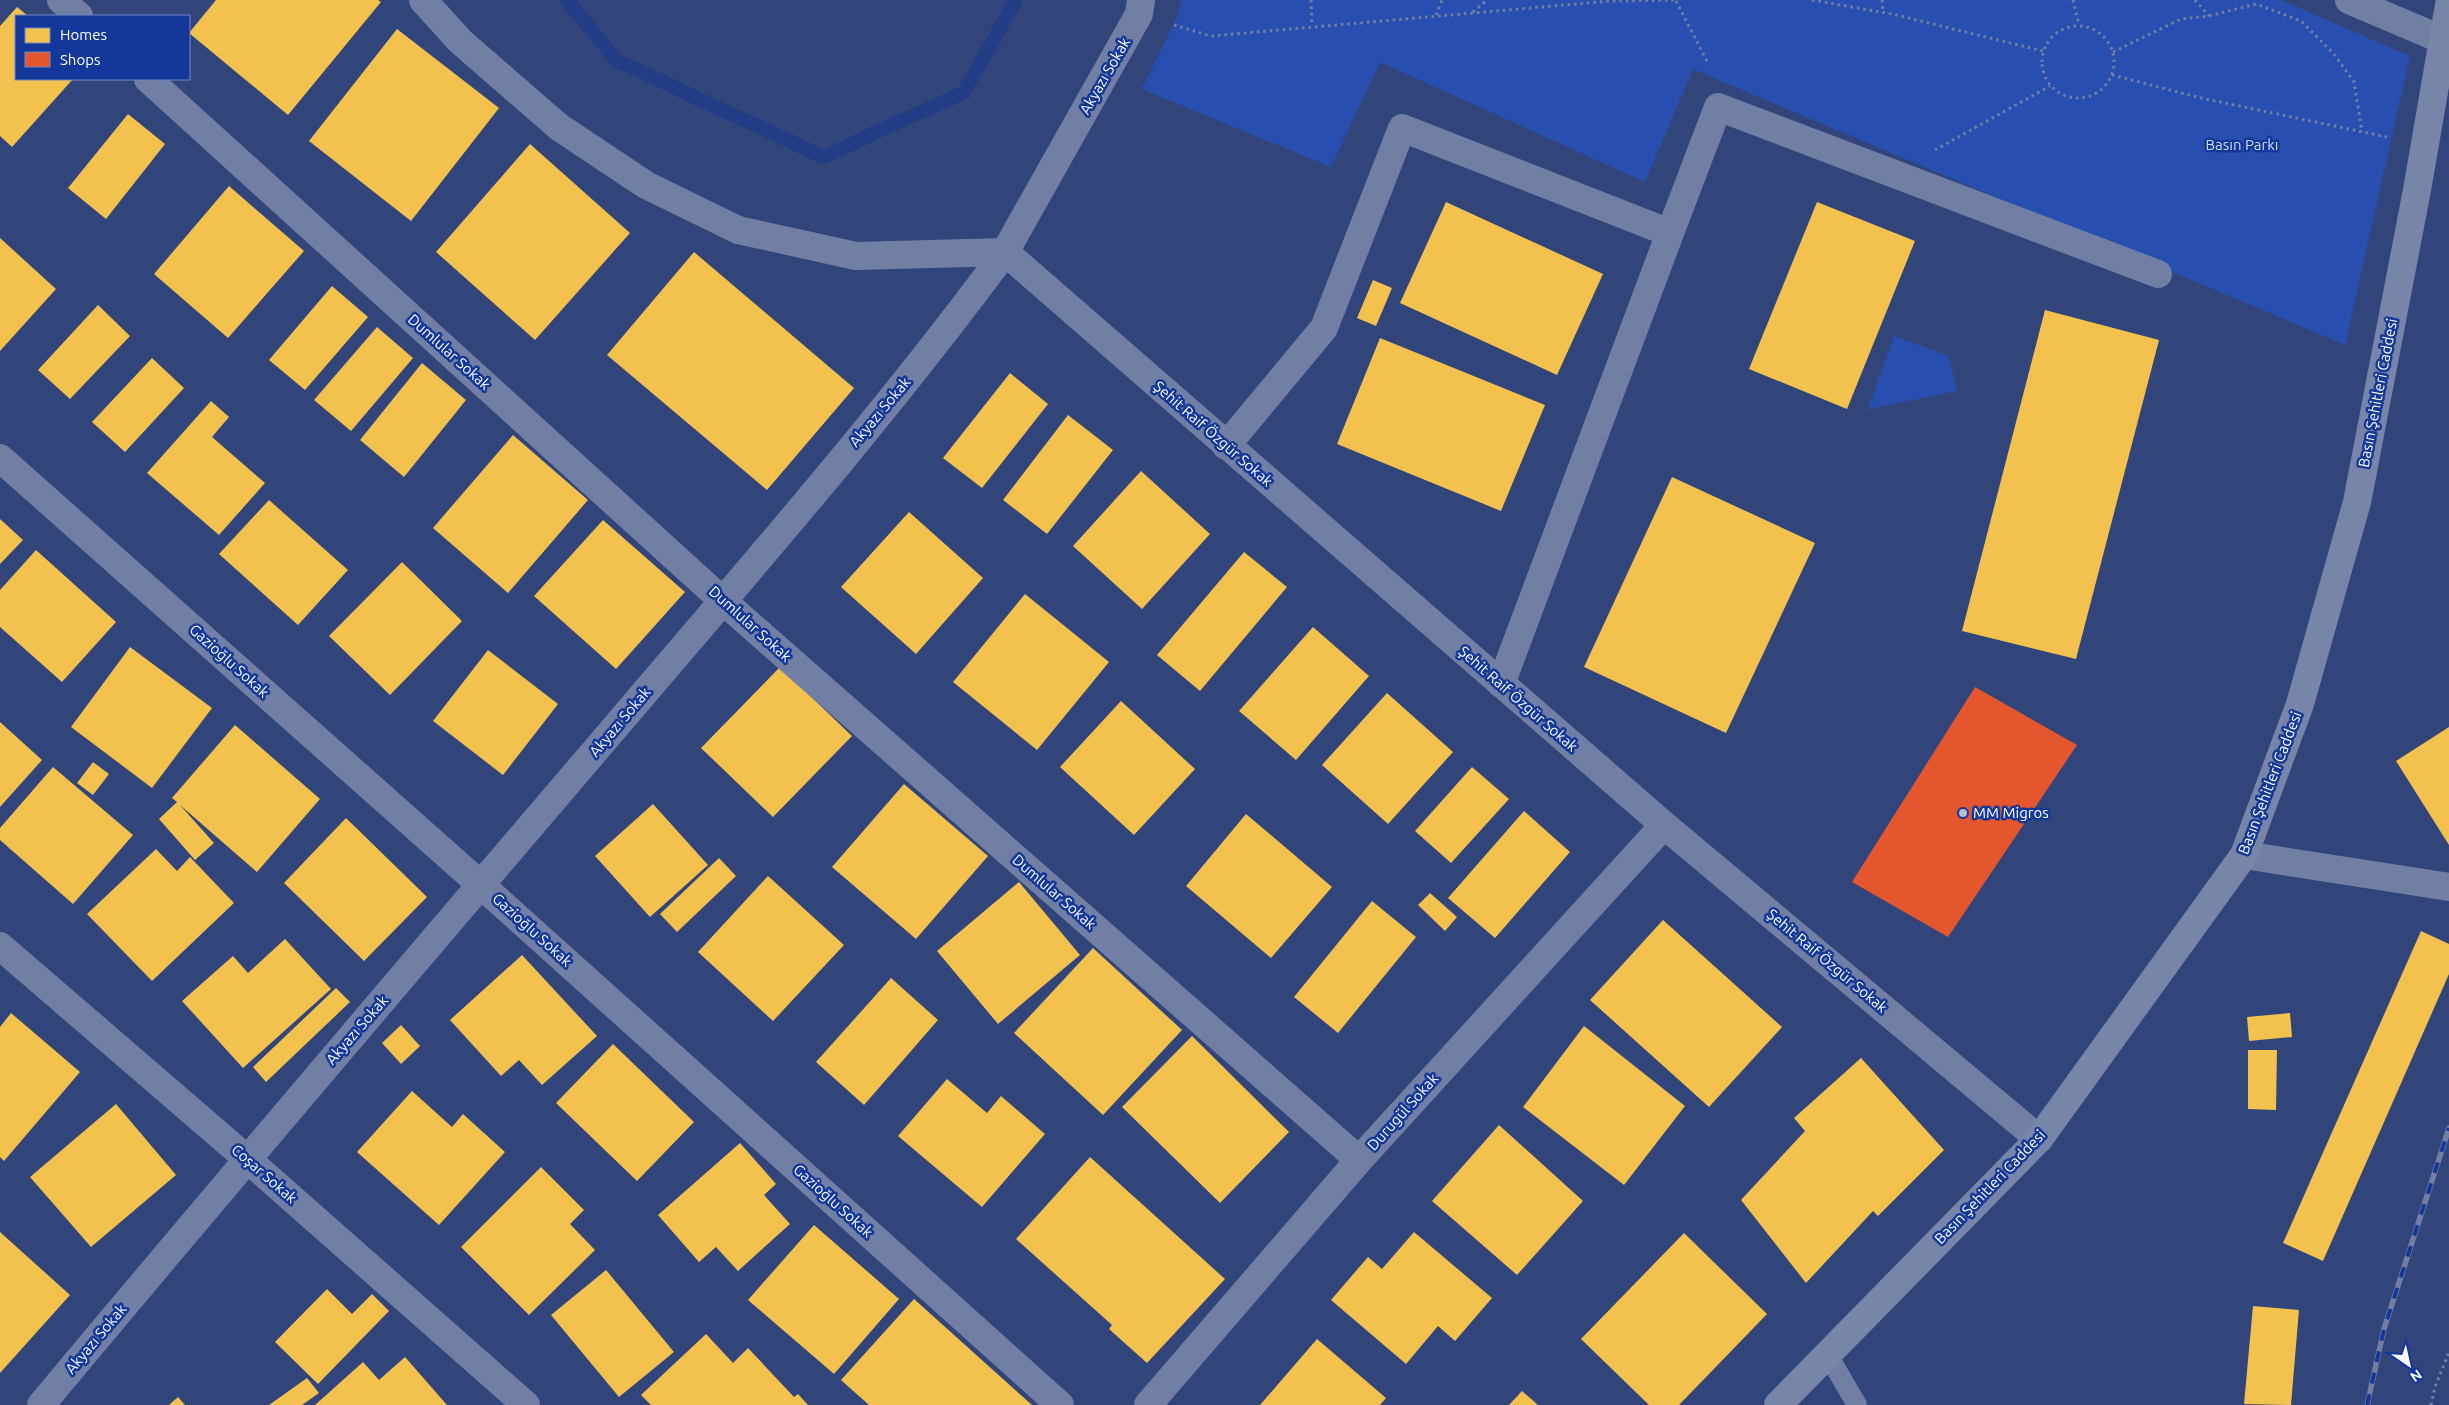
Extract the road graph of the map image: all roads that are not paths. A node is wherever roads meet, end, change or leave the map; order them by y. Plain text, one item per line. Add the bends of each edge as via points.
1 (62, 0) edge
2 (423, 0) edge
3 (2349, 0) edge
4 (2449, 5) edge
5 (1140, 7) edge
6 (78, 15) edge
7 (2443, 40) junction
8 (149, 80) edge
9 (1670, 233) junction
10 (1005, 252) junction
11 (2158, 274) dead end
12 (1226, 446) junction
13 (0, 458) edge
14 (723, 601) junction
15 (1501, 684) junction
16 (1664, 825) junction
17 (2244, 855) junction
18 (481, 885) junction
19 (2449, 887) edge
20 (0, 946) edge
21 (2039, 1138) junction
22 (246, 1158) junction
23 (1359, 1160) junction
24 (1828, 1354) junction
25 (41, 1405) edge
26 (526, 1405) edge
27 (1060, 1405) edge
28 (1148, 1405) edge
29 (1778, 1405) edge
30 (1857, 1405) edge

1 - 6 street
2 - 10 street via 460,41 559,127 646,185 738,230 856,256
3 - 7 street
4 - 7 main road, Basın Şehitleri Caddesi
5 - 10 street, Akyazı Sokak
7 - 17 main road, Basın Şehitleri Caddesi via 2357,502 2300,704
8 - 14 street, Dumlular Sokak
9 - 11 street via 1718,108
9 - 12 street via 1402,128 1324,328
9 - 15 street
10 - 12 street, Şehit Raif Özgür Sokak
10 - 14 street, Akyazı Sokak via 940,341
12 - 15 street, Şehit Raif Özgür Sokak
13 - 18 street, Gazioğlu Sokak
14 - 18 street, Akyazı Sokak
14 - 23 street, Dumlular Sokak
15 - 16 street, Şehit Raif Özgür Sokak
16 - 21 street, Şehit Raif Özgür Sokak
16 - 23 street, Durugül Sokak
17 - 19 street
17 - 21 main road, Basın Şehitleri Caddesi
18 - 22 street, Akyazı Sokak
18 - 27 street, Gazioğlu Sokak
20 - 22 street, Coşar Sokak
21 - 24 main road, Basın Şehitleri Caddesi
22 - 25 street, Akyazı Sokak
22 - 26 street, Coşar Sokak
23 - 28 street, Durugül Sokak
24 - 29 main road, Basın Şehitleri Caddesi
24 - 30 lane

